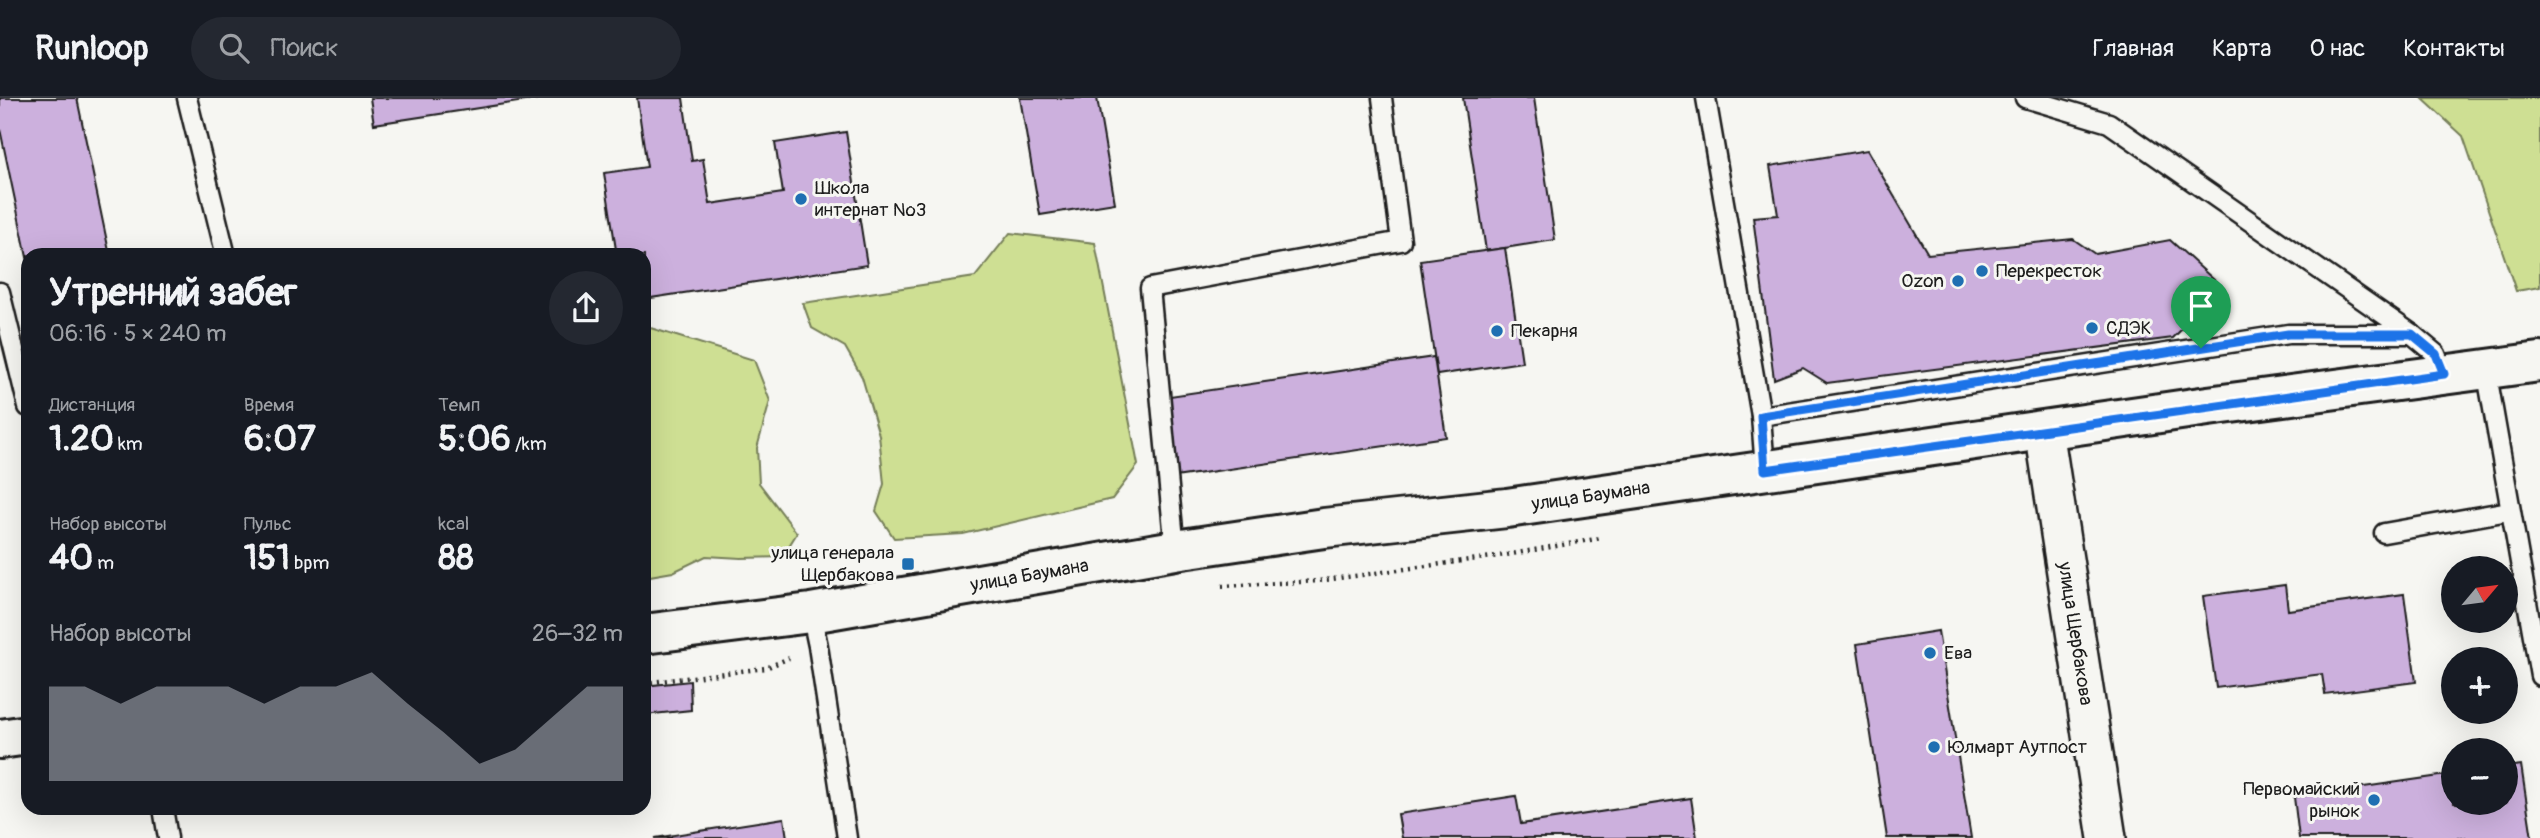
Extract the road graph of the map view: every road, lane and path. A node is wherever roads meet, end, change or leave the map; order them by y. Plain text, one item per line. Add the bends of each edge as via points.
1 (187, 98) edge
2 (1382, 98) edge
3 (1706, 98) edge
4 (2025, 98) edge
5 (224, 248) edge
6 (0, 292) edge
7 (2412, 334) junction
8 (2540, 362) edge
9 (2486, 369) junction
10 (2444, 374) junction
11 (21, 378) edge
12 (1761, 416) junction
13 (2044, 430) junction
14 (1765, 470) junction
15 (2509, 511) junction
16 (2384, 533) dead end
17 (1175, 550) junction
18 (811, 613) junction
19 (651, 633) edge
20 (2540, 676) edge
21 (21, 736) edge
22 (0, 739) edge
23 (164, 815) edge
24 (168, 838) edge
25 (847, 838) edge
26 (2107, 838) edge

1 - 5 lane
2 - 17 lane via 1401,241 1150,288
3 - 12 lane
4 - 7 lane via 2109,123
6 - 11 lane
7 - 10 lane via 2436,354
7 - 12 lane via 2288,334
8 - 9 street, улица Баумана
9 - 10 street, улица Баумана
9 - 15 lane
10 - 13 street, улица Баумана
12 - 14 lane
13 - 14 street, улица Баумана
13 - 26 street, улица Щербакова
14 - 17 street, улица Баумана
15 - 16 lane
15 - 20 lane
17 - 18 street, улица Баумана
18 - 19 street, улица Баумана
18 - 25 lane
21 - 22 street
23 - 24 lane

